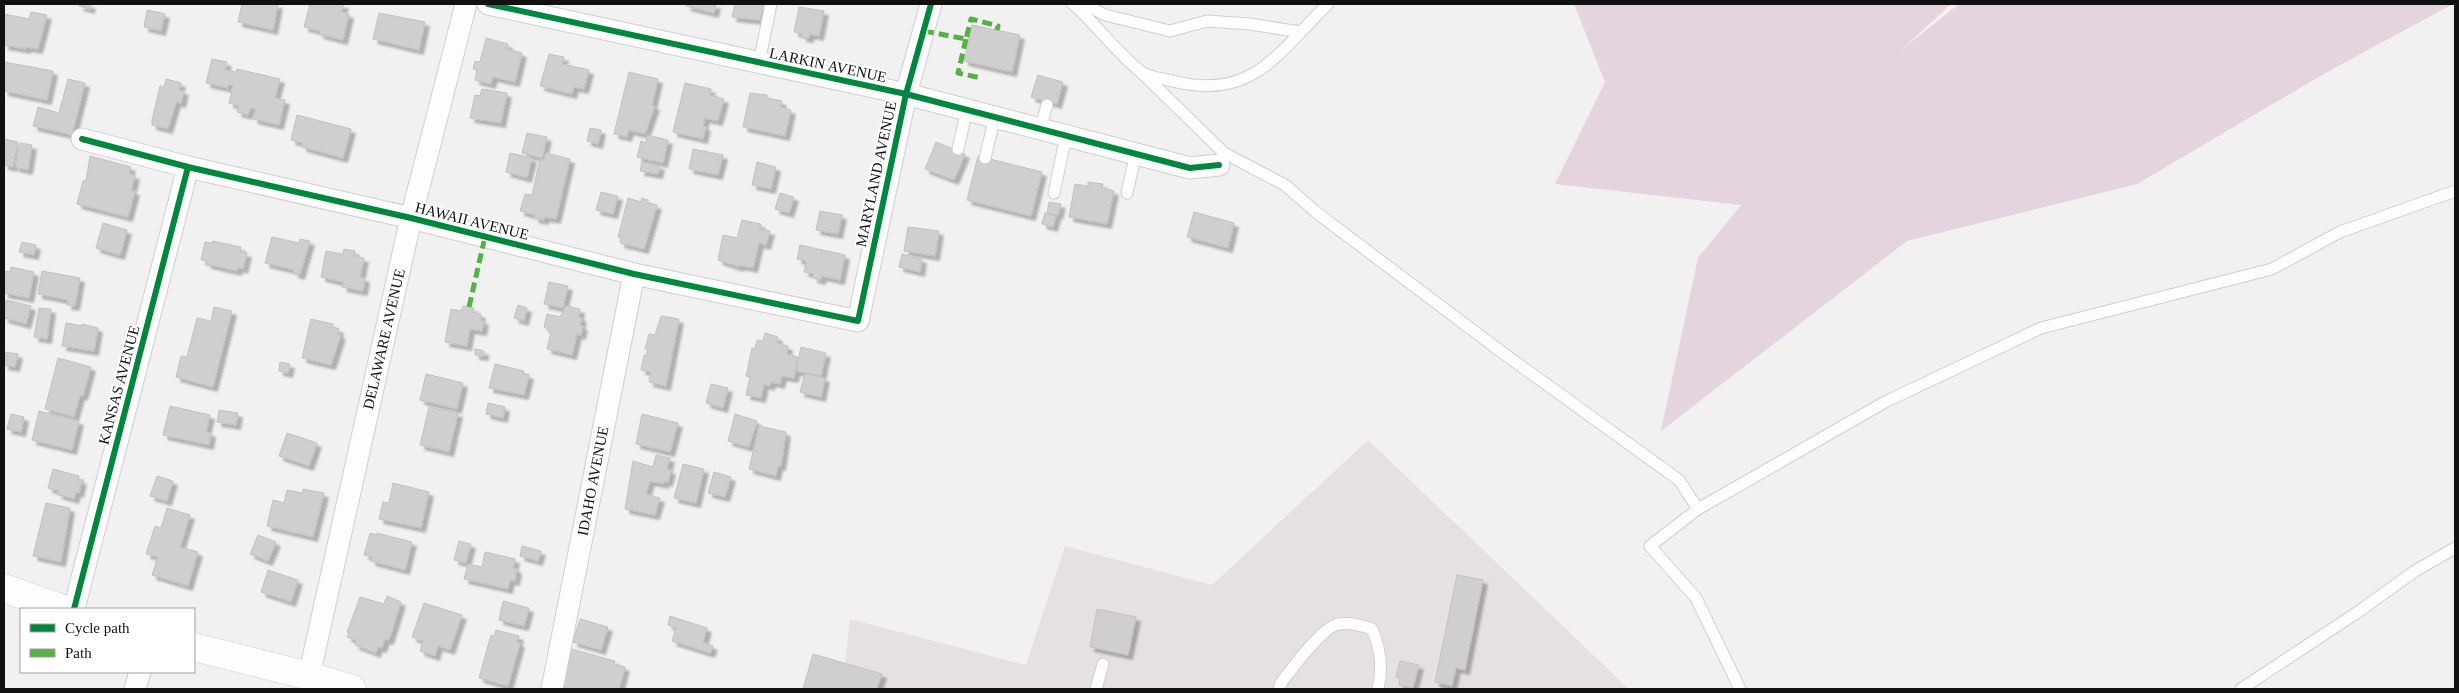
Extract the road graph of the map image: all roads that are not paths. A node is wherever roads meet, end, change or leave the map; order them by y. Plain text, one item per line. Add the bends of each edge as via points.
1 (466, 4) edge
2 (488, 4) edge
3 (771, 4) edge
4 (931, 4) edge
5 (1073, 4) edge
6 (1084, 4) edge
7 (1328, 4) edge
8 (1300, 32) junction
9 (759, 62) junction
10 (1141, 72) junction
11 (906, 94) junction
12 (1047, 105) dead end
13 (967, 110) junction
14 (994, 117) junction
15 (1040, 129) junction
16 (1066, 136) junction
17 (82, 139) dead end
18 (958, 149) dead end
19 (1136, 154) junction
20 (986, 158) dead end
21 (1219, 165) dead end
22 (188, 167) junction
23 (2455, 191) edge
24 (1054, 193) dead end
25 (1127, 193) dead end
26 (411, 218) junction
27 (634, 274) junction
28 (858, 321) joint
29 (1698, 509) junction
30 (2455, 548) edge
31 (4, 588) edge
32 (60, 608) edge
33 (74, 608) edge
34 (195, 647) edge
35 (1103, 664) dead end
36 (140, 673) edge
37 (309, 676) junction
38 (135, 689) edge
39 (352, 689) edge
40 (552, 689) edge
41 (1096, 689) edge
42 (1279, 689) edge
43 (1378, 689) edge
44 (1740, 689) edge
45 (2241, 689) edge

1 - 26 street, DELAWARE AVENUE
2 - 9 street, LARKIN AVENUE
3 - 9 lane
4 - 11 street, MARYLAND AVENUE
5 - 10 lane
6 - 8 lane via 1105,15 1170,31 1206,21
7 - 8 lane
8 - 10 lane via 1265,67 1239,82 1190,85
9 - 11 street, LARKIN AVENUE
10 - 29 lane via 1224,153 1285,185 1317,213 1503,353 1679,480
11 - 13 street, LARKIN AVENUE
11 - 28 street, MARYLAND AVENUE
12 - 15 lane
13 - 14 street, LARKIN AVENUE
13 - 18 lane
14 - 15 street, LARKIN AVENUE
14 - 20 lane
15 - 16 street, LARKIN AVENUE
16 - 19 street, LARKIN AVENUE
16 - 24 lane
17 - 22 street, HAWAII AVENUE
19 - 21 street, LARKIN AVENUE via 1190,168
19 - 25 lane
22 - 26 street, HAWAII AVENUE
22 - 33 street, KANSAS AVENUE
23 - 29 lane via 2340,232 2272,269 2041,328 1885,402
26 - 27 street, HAWAII AVENUE
26 - 37 street, DELAWARE AVENUE
27 - 28 street, HAWAII AVENUE
27 - 40 street, IDAHO AVENUE
29 - 44 lane via 1650,546 1696,598
30 - 45 lane via 2415,571
31 - 32 street
34 - 37 street
35 - 41 lane
36 - 38 street
37 - 39 street
42 - 43 lane via 1316,640 1336,625 1349,624 1372,629 1380,648

